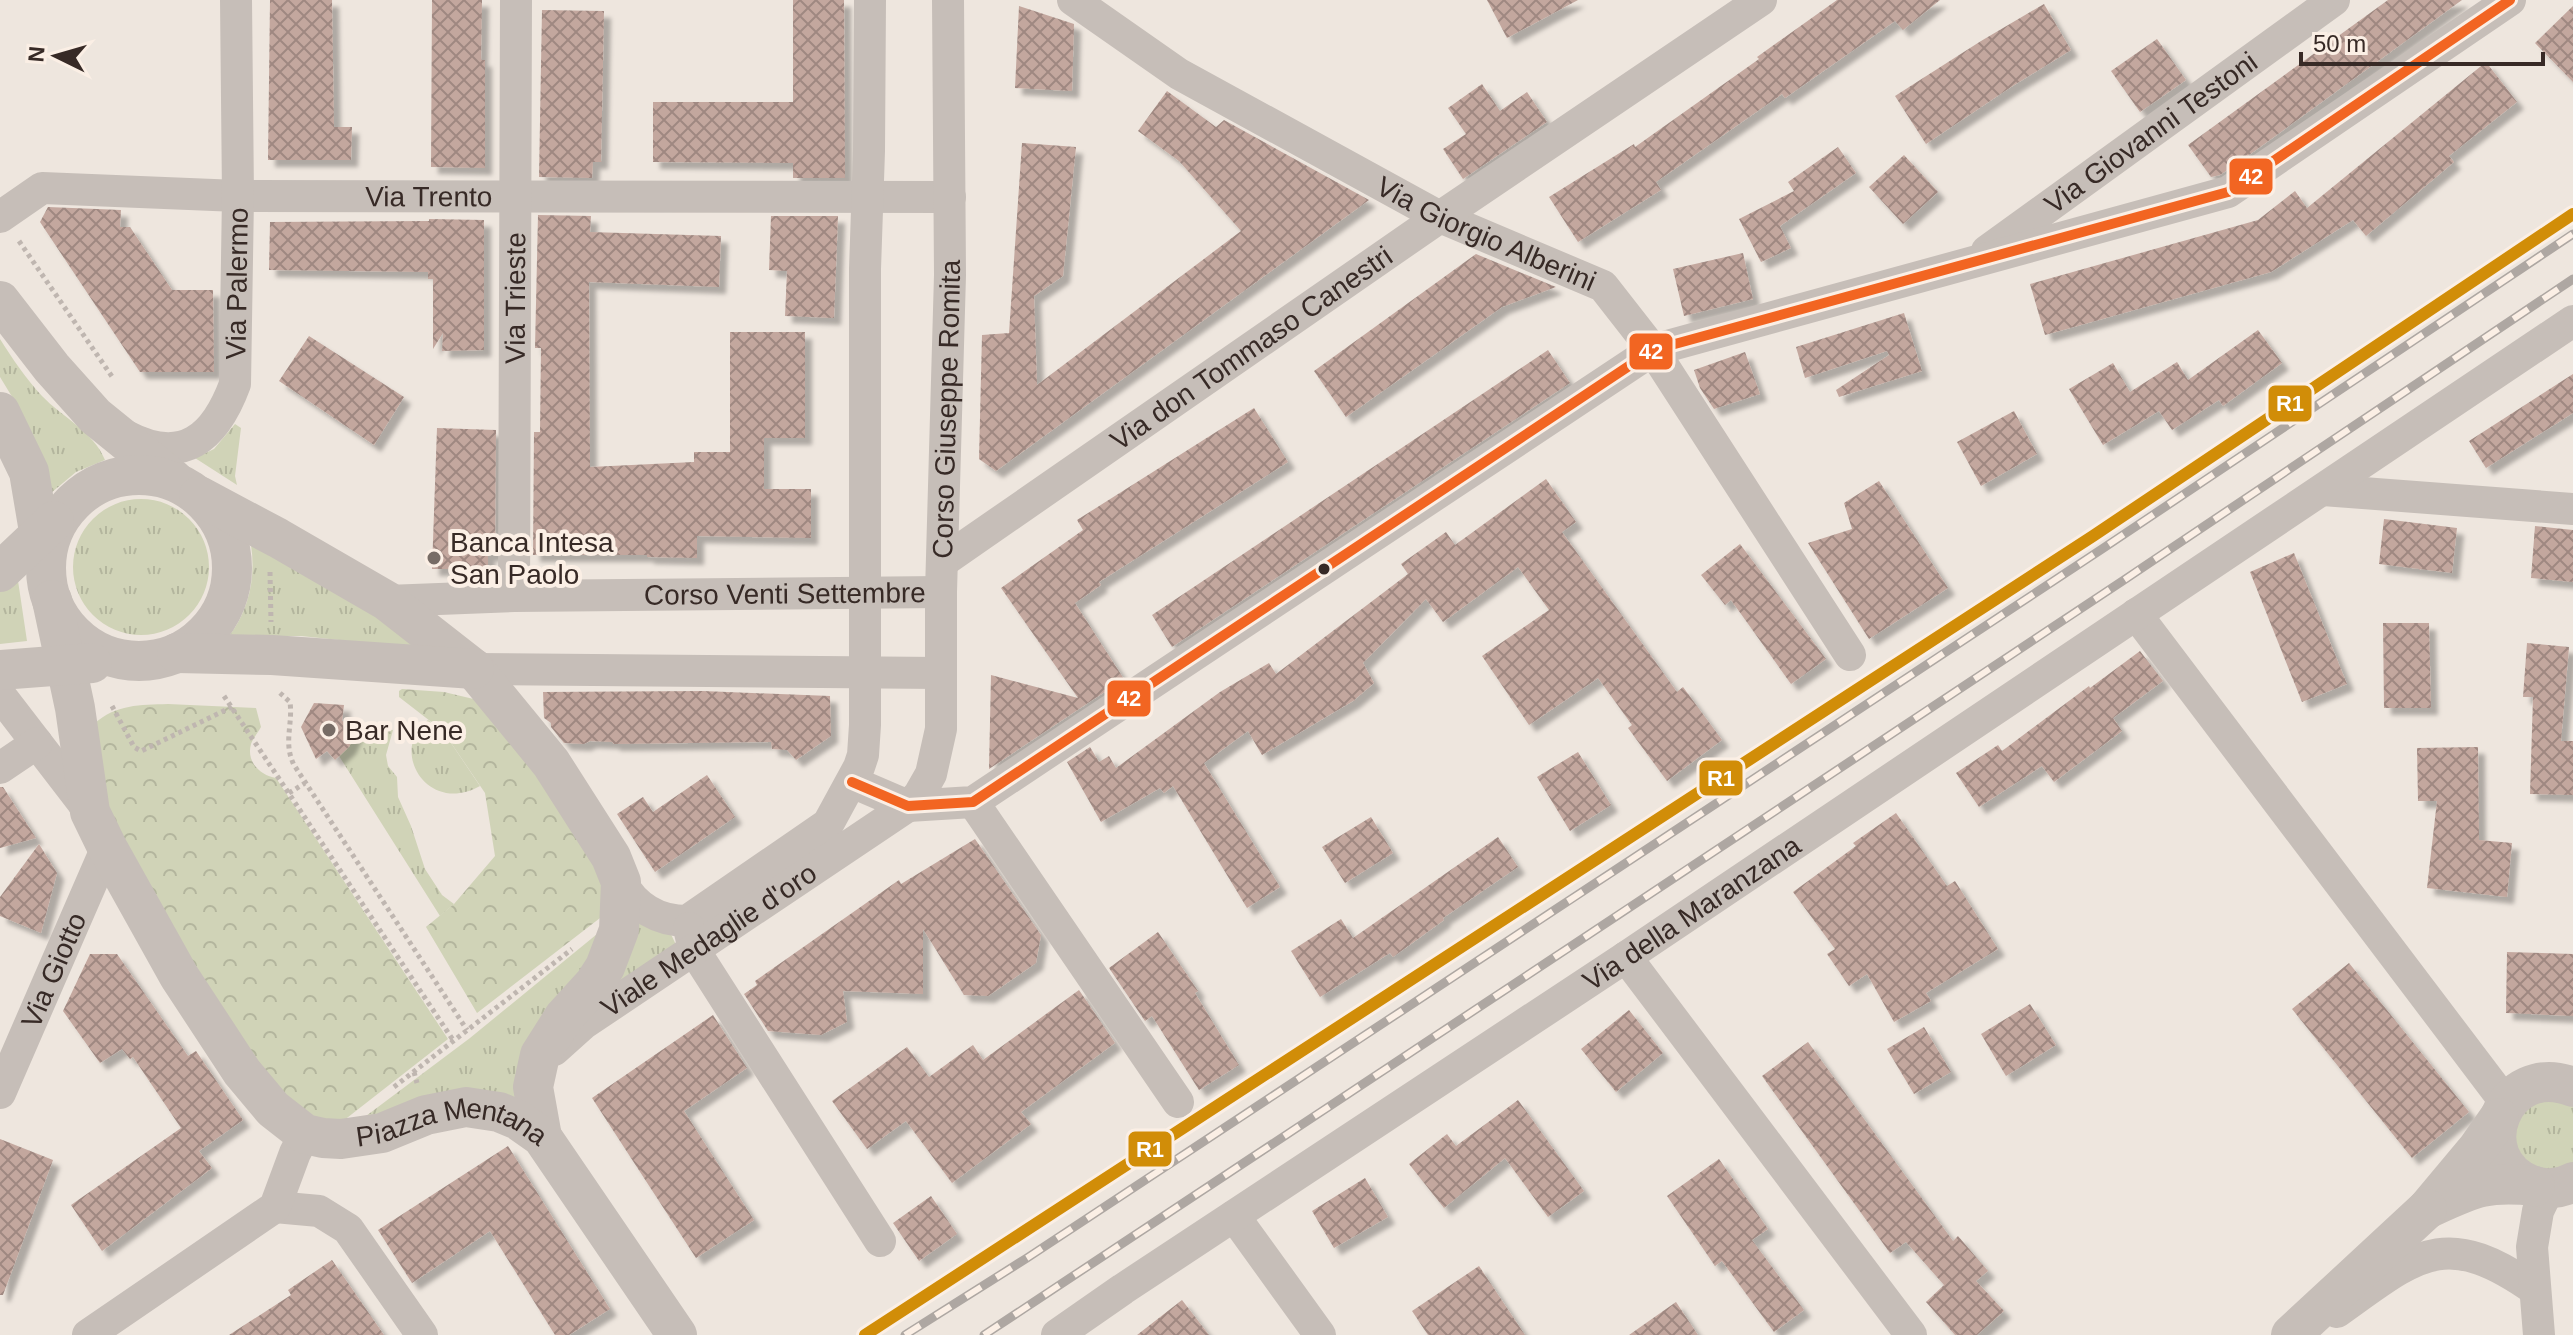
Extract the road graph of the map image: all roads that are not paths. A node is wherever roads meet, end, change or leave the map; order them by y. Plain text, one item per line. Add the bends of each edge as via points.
1 (236, 0) edge
2 (516, 0) edge
3 (870, 0) edge
4 (948, 0) edge
5 (1073, 0) edge
6 (1761, 0) edge
7 (2334, 0) edge
8 (2510, 0) edge
9 (238, 196) junction
10 (516, 196) junction
11 (868, 197) junction
12 (950, 197) junction
13 (0, 217) edge
14 (1440, 217) junction
15 (1968, 264) junction
16 (0, 301) edge
17 (2573, 321) edge
18 (1653, 350) junction
19 (0, 412) edge
20 (95, 416) junction
21 (188, 489) junction
22 (2323, 490) junction
23 (2573, 509) edge
24 (45, 570) junction
25 (0, 572) edge
26 (942, 577) junction
27 (865, 593) junction
28 (514, 596) junction
29 (387, 601) junction
30 (2136, 614) junction
31 (177, 653) junction
32 (1850, 655) dead end
33 (131, 661) junction
34 (66, 665) junction
35 (474, 669) junction
36 (0, 670) edge
37 (865, 672) junction
38 (940, 673) junction
39 (0, 695) edge
40 (37, 743) junction
41 (0, 768) edge
42 (852, 782) junction
43 (973, 802) junction
44 (908, 806) junction
45 (98, 830) junction
46 (621, 882) junction
47 (691, 935) junction
48 (1626, 957) junction
49 (2572, 1086) edge
50 (0, 1093) edge
51 (534, 1096) junction
52 (1178, 1102) dead end
53 (2502, 1111) junction
54 (305, 1134) junction
55 (542, 1137) junction
56 (2552, 1186) edge
57 (275, 1207) junction
58 (2427, 1209) junction
59 (1234, 1216) junction
60 (880, 1241) dead end
61 (2534, 1289) junction
62 (88, 1335) edge
63 (422, 1335) edge
64 (677, 1335) edge
65 (1057, 1335) edge
66 (1320, 1335) edge
67 (1911, 1335) edge
68 (2291, 1335) edge
69 (2306, 1335) edge
70 (2539, 1335) edge

1 - 9 street, Via Palermo
2 - 10 street, Via Trieste
3 - 11 street
4 - 12 street, Corso Giuseppe Romita
5 - 14 street, Via Giorgio Alberini via 1179,74
6 - 14 street, Via don Tommaso Canestri
7 - 15 street, Via Giovanni Testoni
8 - 15 street via 2228,192
9 - 10 street, Via Trento
9 - 13 street, Via Trento via 42,188
9 - 20 street, Via Palermo via 235,384 216,423 198,440 170,448 133,440
10 - 11 street, Via Trento
10 - 28 street, Via Trieste
11 - 12 street
11 - 27 street
12 - 26 street, Corso Giuseppe Romita
14 - 18 street, Via Giorgio Alberini via 1603,286
14 - 26 street, Via don Tommaso Canestri
15 - 18 street
16 - 20 street
17 - 22 street, Via della Maranzana
18 - 32 street, Via Giorgio Alberini
18 - 43 street
19 - 24 street, Piazza Mentana via 29,472
20 - 21 street
21 - 24 street via 152,475 119,477 94,486 74,501
21 - 29 street, Piazza Mentana
21 - 31 street via 216,515 228,537 231,580 224,608 213,624
22 - 23 street
22 - 30 street, Via della Maranzana
24 - 25 street
24 - 33 street via 66,625 103,654
24 - 34 street, Piazza Mentana
26 - 27 street, Corso Venti Settembre
26 - 38 street, Corso Giuseppe Romita
27 - 28 street, Corso Venti Settembre
27 - 37 street
28 - 29 street, Corso Venti Settembre
29 - 35 street, Piazza Mentana
30 - 48 street, Via della Maranzana
30 - 53 street
31 - 33 street
31 - 35 street
33 - 34 street
34 - 36 street
34 - 45 street, Piazza Mentana
35 - 37 street
35 - 46 street, Piazza Mentana via 551,763 607,850
37 - 38 street
37 - 42 street via 863,755
38 - 44 street, Corso Giuseppe Romita via 936,760
39 - 40 street, Piazza Mentana
40 - 41 street
40 - 45 street, Piazza Mentana
42 - 44 street
42 - 47 street, Viale Medaglie d'oro via 828,824
43 - 44 street
43 - 52 street
44 - 47 street, Viale Medaglie d'oro
45 - 50 street, Via Giotto
45 - 54 street, Piazza Mentana via 179,976 242,1072 273,1109
46 - 47 street, Viale Medaglie d'oro via 633,901
46 - 51 street, Piazza Mentana via 613,948 594,984 540,1055
47 - 51 street, Viale Medaglie d'oro via 566,1038 542,1066
47 - 60 street
48 - 59 street, Via della Maranzana
48 - 67 street
49 - 53 street via 2535,1083 2519,1090
51 - 55 street, Piazza Mentana
53 - 56 street via 2497,1145 2502,1159 2510,1171
53 - 58 street
54 - 55 street, Piazza Mentana via 341,1139 372,1135 466,1107 499,1112
54 - 57 street
55 - 64 street
56 - 58 street via 2489,1184
56 - 61 street via 2534,1229
57 - 62 street
57 - 63 street via 319,1211 348,1229
58 - 68 street
59 - 65 street, Via della Maranzana
59 - 66 street
61 - 69 street via 2484,1259 2442,1253 2405,1267
61 - 70 street

